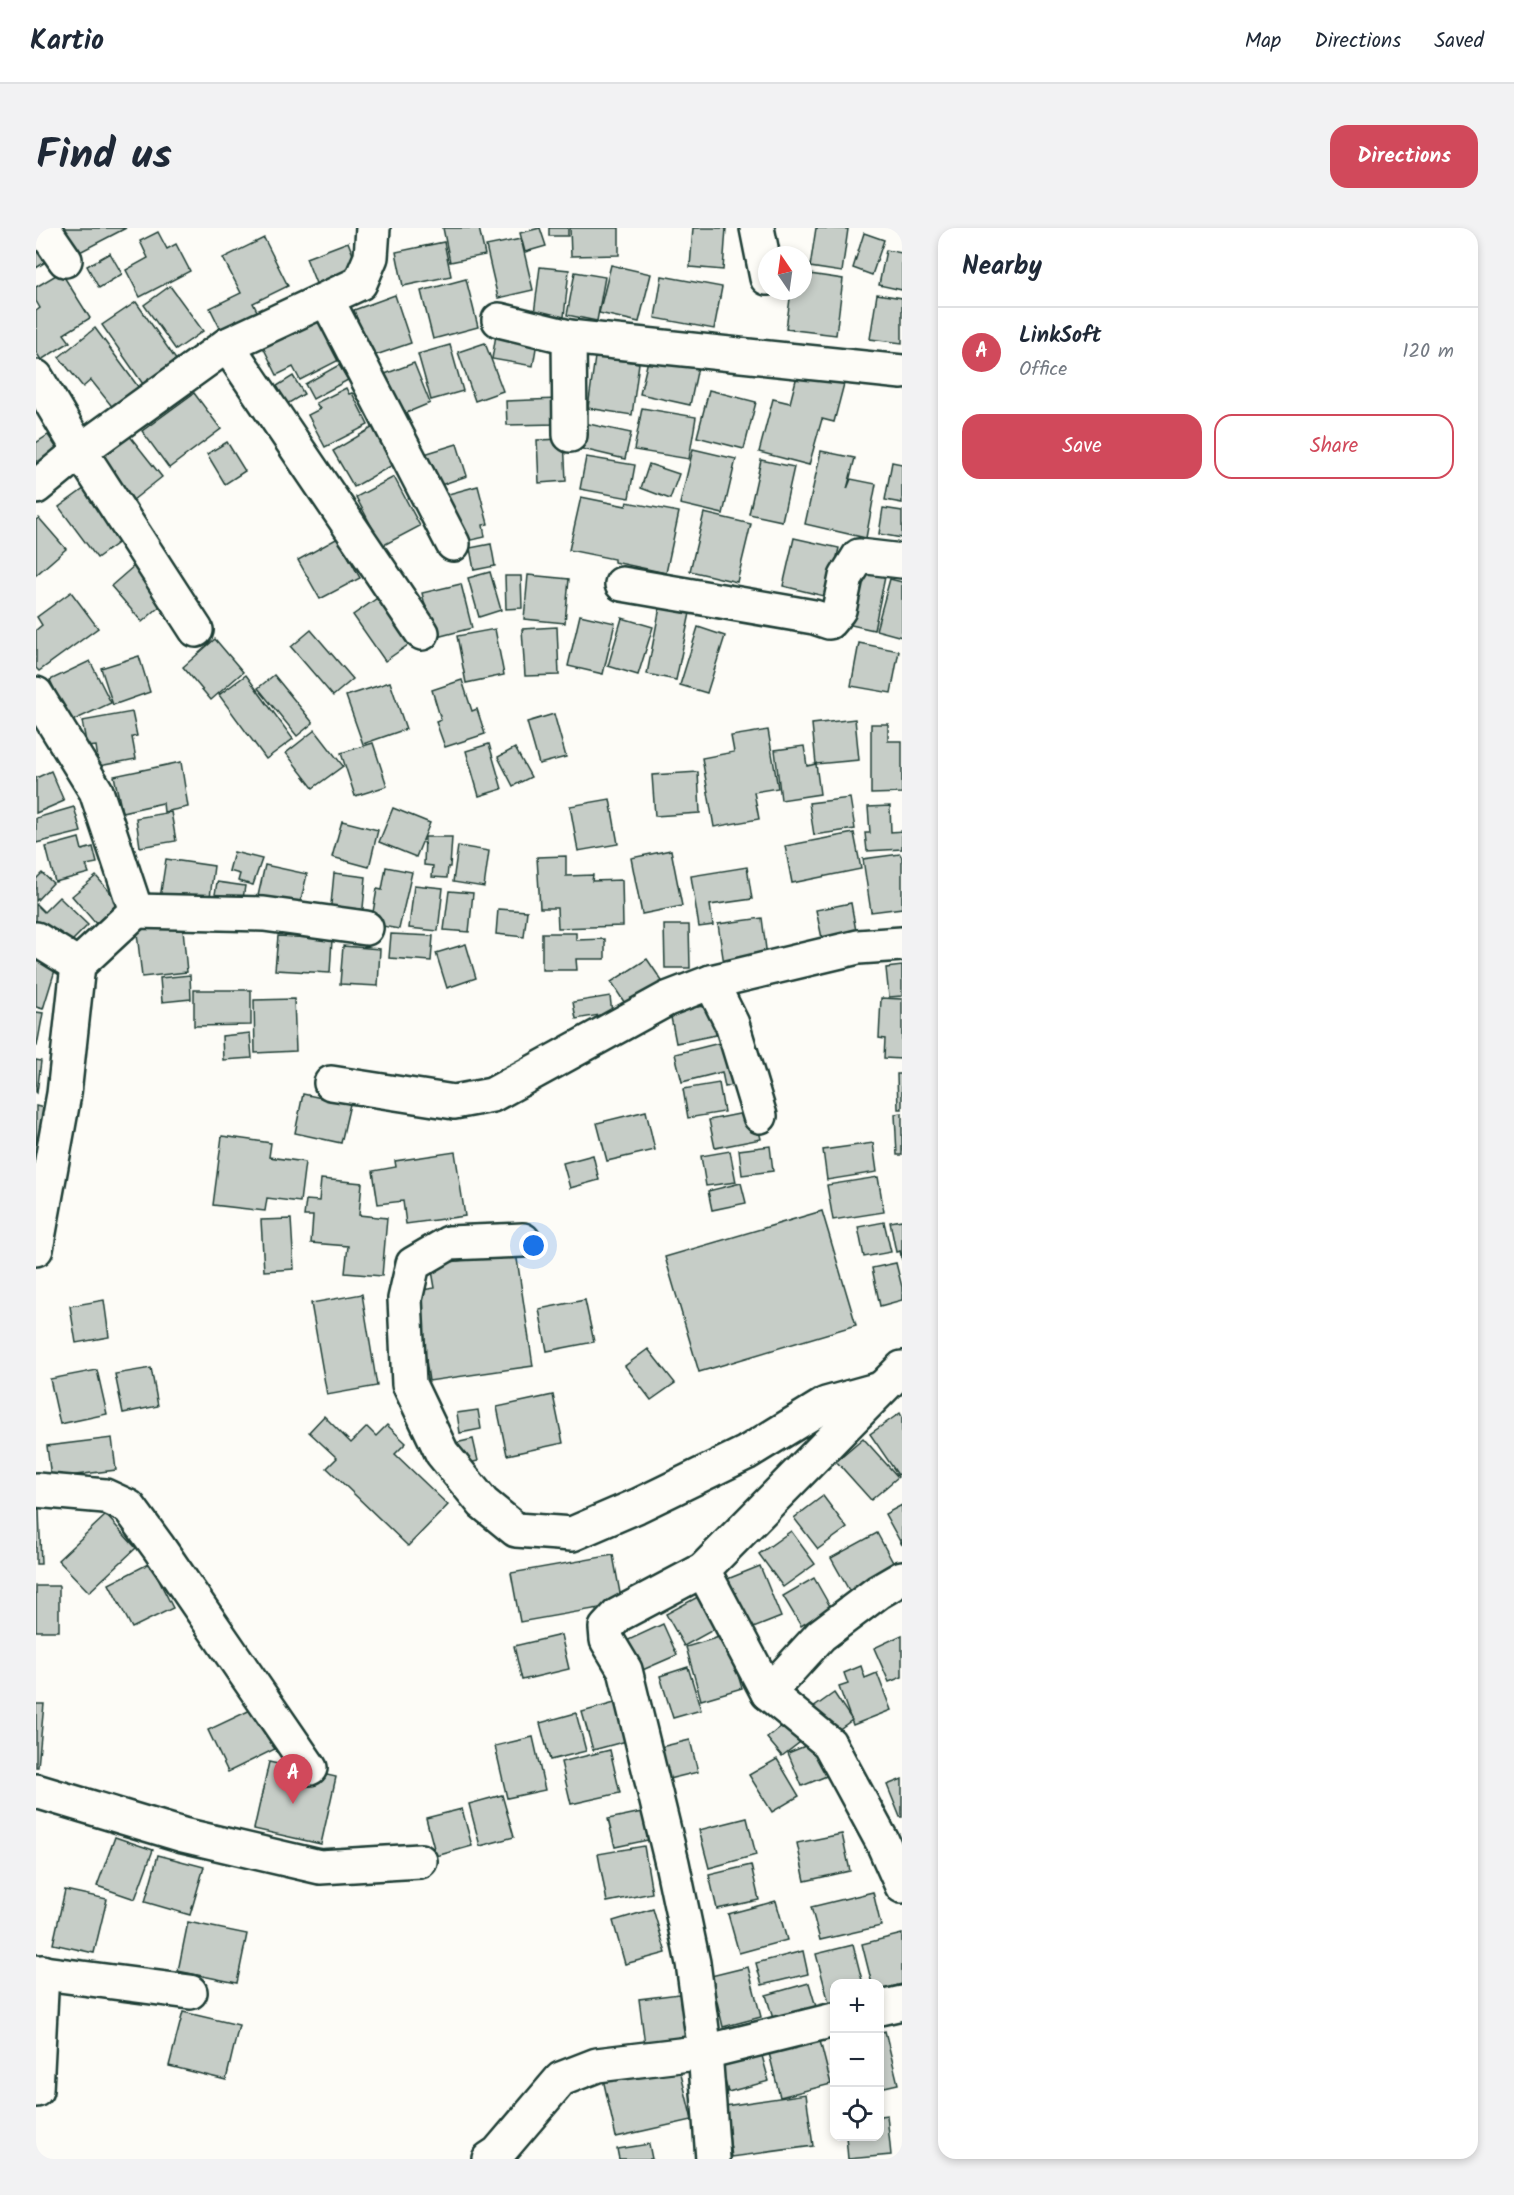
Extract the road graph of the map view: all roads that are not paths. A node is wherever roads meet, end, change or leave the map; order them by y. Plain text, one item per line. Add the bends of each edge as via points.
1 (43, 228) edge
2 (373, 228) edge
3 (758, 228) edge
4 (761, 246) edge
5 (65, 260) dead end
6 (327, 300) junction
7 (499, 320) dead end
8 (569, 337) junction
9 (227, 345) junction
10 (902, 372) edge
11 (36, 377) edge
12 (570, 435) dead end
13 (80, 451) junction
14 (36, 487) edge
15 (453, 544) dead end
16 (902, 561) edge
17 (622, 584) dead end
18 (196, 630) dead end
19 (422, 633) dead end
20 (36, 694) edge
21 (136, 910) junction
22 (366, 928) dead end
23 (36, 939) edge
24 (902, 944) edge
25 (78, 965) junction
26 (711, 982) junction
27 (331, 1083) dead end
28 (760, 1116) dead end
29 (523, 1240) dead end
30 (36, 1249) edge
31 (892, 1378) edge
32 (36, 1490) edge
33 (703, 1570) junction
34 (902, 1578) edge
35 (768, 1693) junction
36 (310, 1768) dead end
37 (36, 1791) edge
38 (420, 1861) dead end
39 (902, 1886) edge
40 (39, 1972) edge
41 (190, 1992) dead end
42 (902, 2003) edge
43 (884, 2007) edge
44 (830, 2021) edge
45 (705, 2052) junction
46 (36, 2090) edge
47 (489, 2159) edge
48 (713, 2159) edge

1 - 5 street
2 - 6 street via 371,257 360,283
3 - 4 street
6 - 9 street
6 - 15 street
7 - 8 street
8 - 10 street
8 - 12 street
9 - 13 street
9 - 19 street
11 - 13 street
13 - 14 street
13 - 18 street
16 - 17 street via 859,555 846,577 838,610 830,622 814,616
20 - 21 street via 96,791
21 - 22 street via 264,914
21 - 25 street
23 - 25 street
24 - 26 street via 858,947
25 - 30 street via 64,1094
26 - 27 street via 667,999 492,1095 454,1102
26 - 28 street via 732,1024
29 - 31 street via 448,1243 413,1264 405,1299 409,1384 442,1453 483,1503 516,1530 572,1534 746,1454 826,1404
31 - 33 street
32 - 36 street via 105,1496 129,1507
33 - 35 street
33 - 45 street via 618,1615 606,1628 606,1640 625,1670 672,1863 693,1963
34 - 35 street via 821,1635
35 - 39 street via 829,1743
37 - 38 street via 183,1835 320,1868
40 - 41 street
40 - 46 street
42 - 43 street
44 - 45 street
45 - 47 street via 597,2065 561,2079
45 - 48 street

